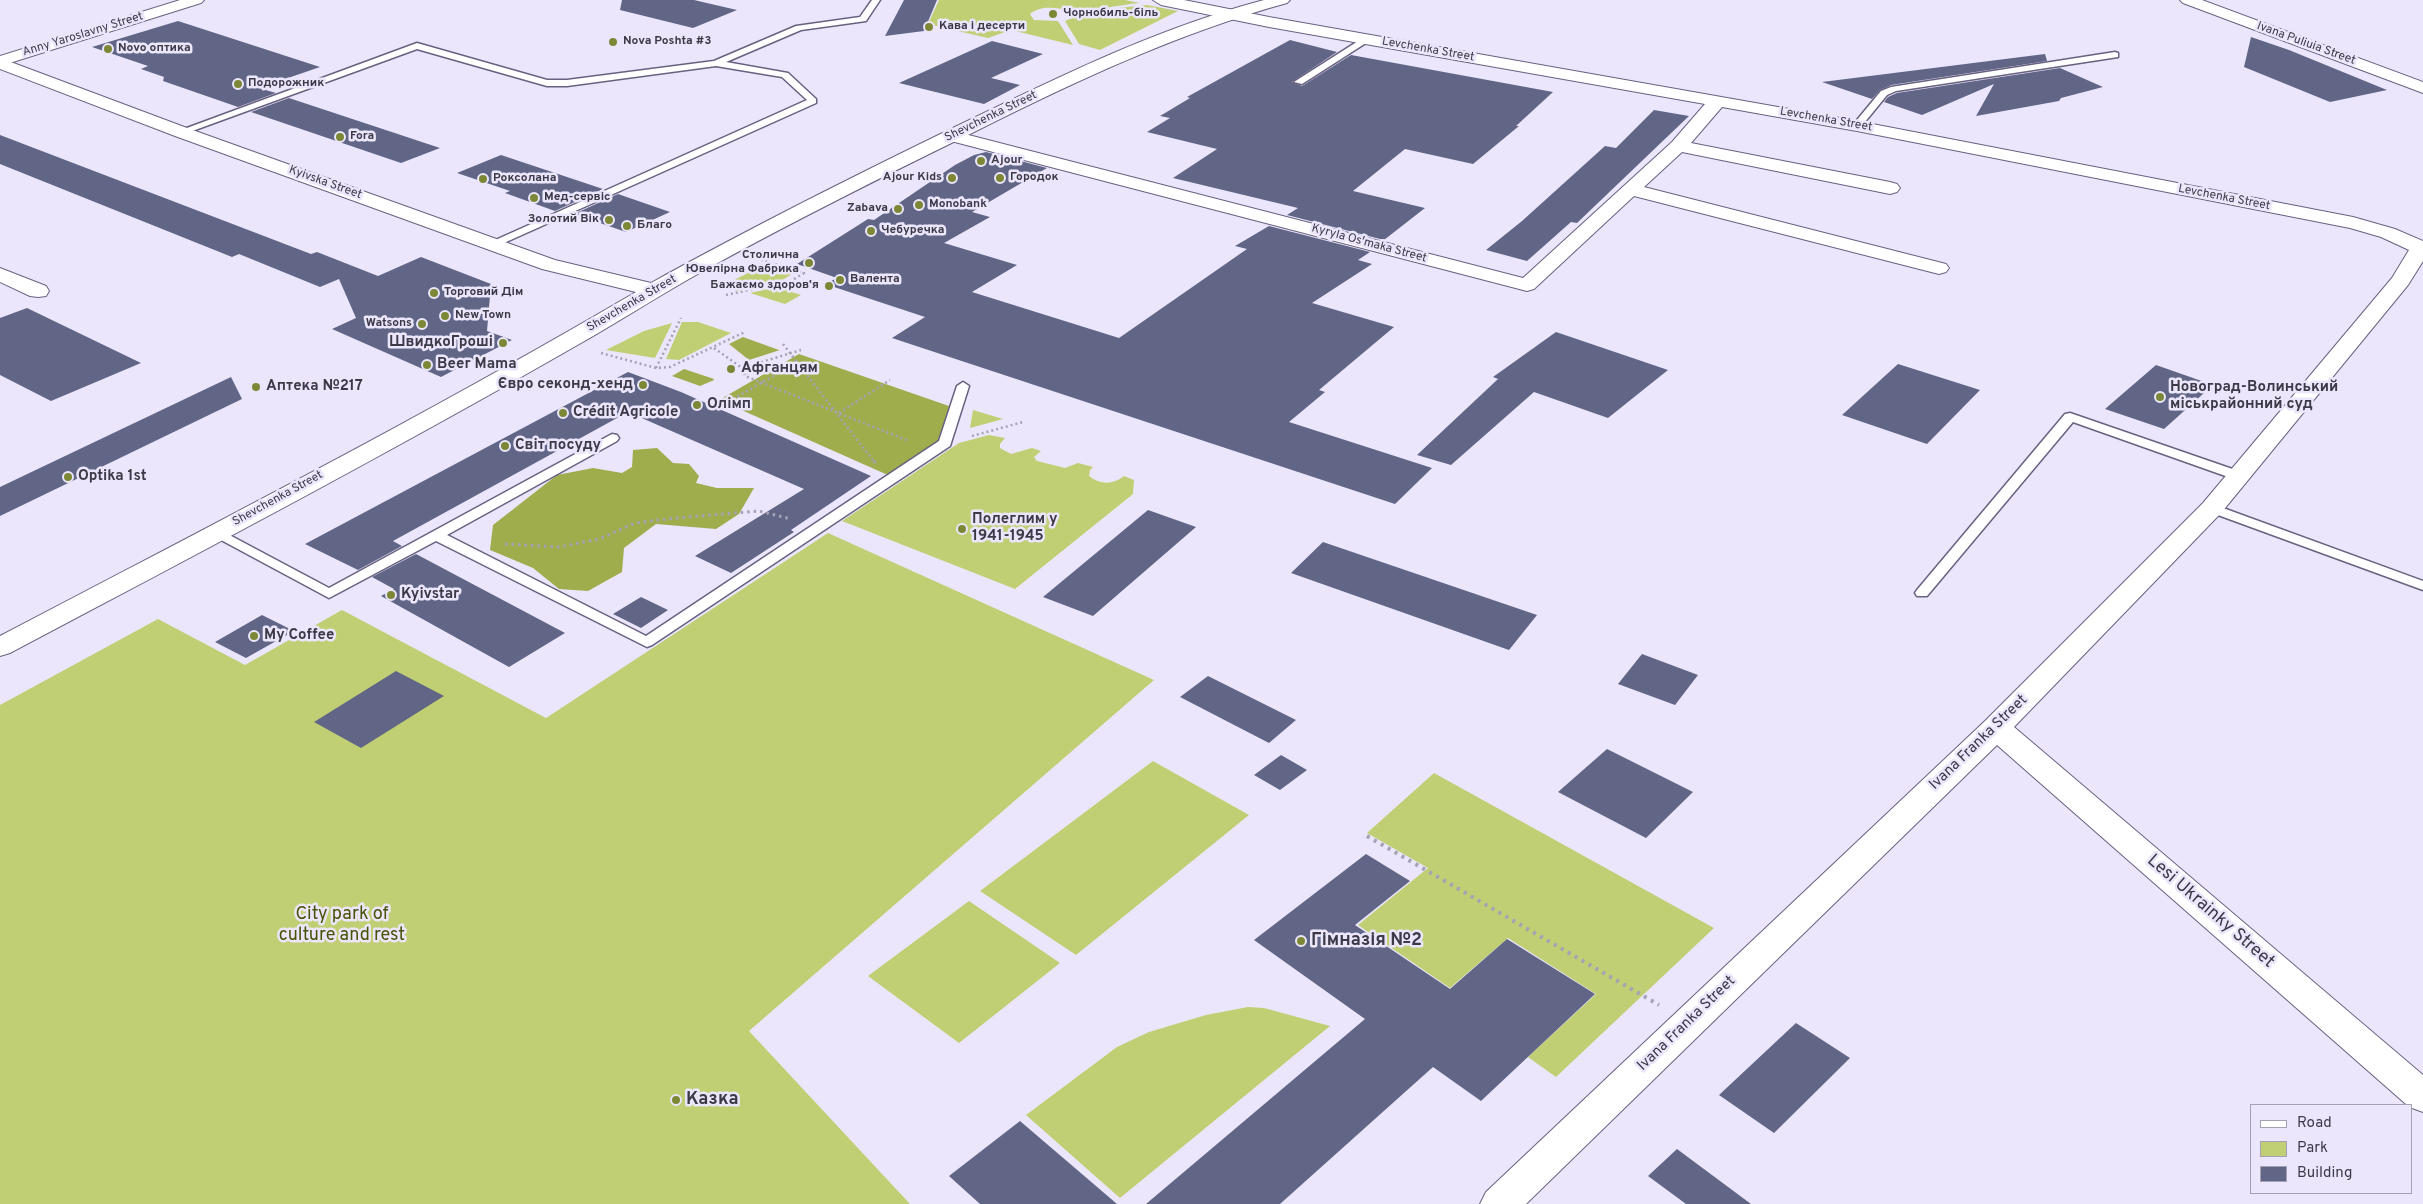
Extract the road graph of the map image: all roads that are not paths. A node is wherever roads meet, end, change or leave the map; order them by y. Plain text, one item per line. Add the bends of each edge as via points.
1 (196, 0) edge
2 (876, 0) edge
3 (1161, 0) edge
4 (1249, 0) edge
5 (1282, 0) edge
6 (2188, 0) edge
7 (1227, 14) junction
8 (1366, 39) junction
9 (2115, 55) dead end
10 (0, 62) edge
11 (716, 62) junction
12 (1298, 82) dead end
13 (2423, 88) edge
14 (1718, 100) junction
15 (1857, 126) junction
16 (181, 132) junction
17 (953, 136) junction
18 (1678, 146) junction
19 (1890, 188) dead end
20 (1632, 190) junction
21 (494, 244) junction
22 (2422, 249) edge
23 (1939, 268) dead end
24 (0, 274) edge
25 (655, 290) junction
26 (38, 291) dead end
27 (963, 386) dead end
28 (612, 438) dead end
29 (2239, 476) junction
30 (2212, 508) junction
31 (215, 534) junction
32 (436, 535) junction
33 (2423, 586) edge
34 (1922, 593) dead end
35 (0, 647) edge
36 (1996, 728) junction
37 (2423, 1097) edge
38 (1504, 1203) edge

1 - 10 street, Anny Yaroslavny Street
2 - 11 lane via 863,19 800,28
3 - 7 street, Levchenka Street
4 - 7 street
5 - 7 street, Shevchenka Street
6 - 13 street, Ivana Puliuia Street
7 - 8 street, Levchenka Street
7 - 17 street, Shevchenka Street via 1077,75
8 - 12 lane
8 - 14 street, Levchenka Street
9 - 15 lane via 1894,89 1884,93
10 - 16 street, Kyivska Street
11 - 16 lane via 547,83 417,46
11 - 21 lane via 785,75 812,101
14 - 15 street, Levchenka Street
14 - 18 street, Kyryla Osʹmaka Street
15 - 22 street, Levchenka Street via 2353,223 2388,233
16 - 21 street, Kyivska Street
17 - 20 street, Kyryla Osʹmaka Street via 1527,285
17 - 25 street, Shevchenka Street
18 - 19 street
18 - 20 street, Kyryla Osʹmaka Street
20 - 23 street
21 - 25 street, Kyivska Street via 549,265
22 - 29 street, Ivana Franka Street via 2401,281
24 - 26 street
25 - 31 street, Shevchenka Street via 569,341
27 - 32 lane via 939,447 647,642
28 - 32 lane
29 - 30 street, Ivana Franka Street
29 - 34 lane via 2070,417
30 - 33 lane
30 - 36 street, Ivana Franka Street
31 - 32 lane via 329,594
31 - 35 street, Shevchenka Street
36 - 37 street, Lesi Ukrainky Street
36 - 38 street, Ivana Franka Street

